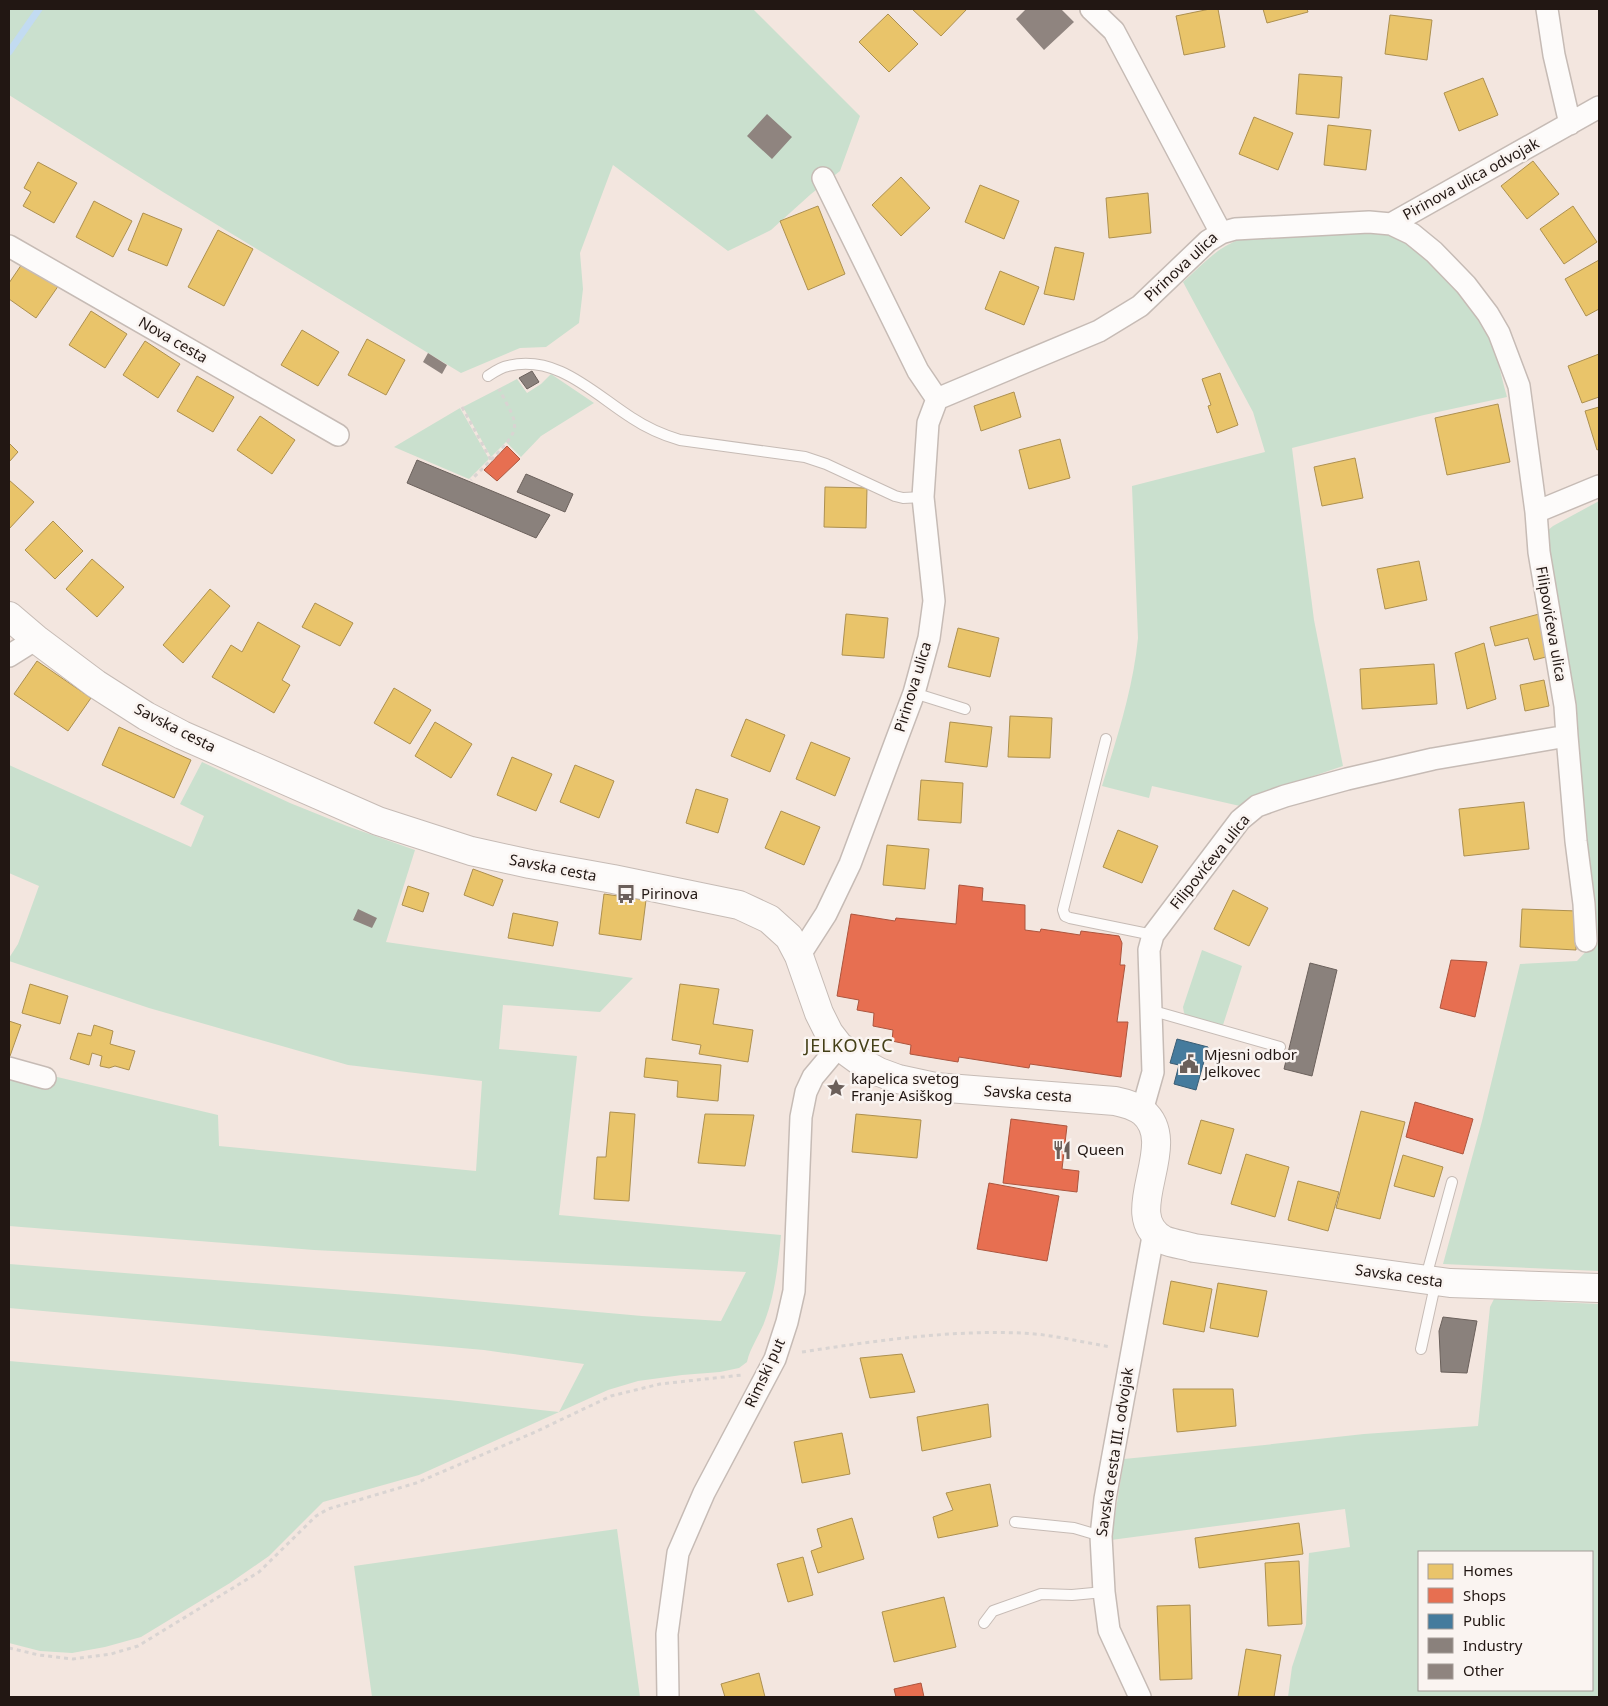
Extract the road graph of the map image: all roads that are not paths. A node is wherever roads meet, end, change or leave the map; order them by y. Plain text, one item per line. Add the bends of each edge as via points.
1 (1547, 9) edge
2 (1100, 10) edge
3 (1599, 107) edge
4 (1570, 124) junction
5 (823, 178) dead end
6 (1391, 224) junction
7 (1221, 233) junction
8 (9, 246) edge
9 (488, 376) dead end
10 (937, 399) junction
11 (338, 435) dead end
12 (1599, 486) edge
13 (922, 497) junction
14 (1536, 512) junction
15 (9, 616) edge
16 (36, 639) junction
17 (9, 656) edge
18 (914, 692) junction
19 (965, 709) dead end
20 (1567, 736) junction
21 (1106, 739) dead end
22 (1153, 935) junction
23 (1586, 942) dead end
24 (799, 956) junction
25 (1150, 1010) junction
26 (839, 1046) junction
27 (1280, 1047) dead end
28 (9, 1068) edge
29 (45, 1078) dead end
30 (1142, 1112) junction
31 (1452, 1182) dead end
32 (1154, 1232) junction
33 (1430, 1280) junction
34 (1599, 1288) edge
35 (1421, 1348) dead end
36 (1015, 1522) dead end
37 (1101, 1536) junction
38 (1104, 1592) junction
39 (984, 1623) dead end
40 (668, 1697) edge
41 (1140, 1697) edge

1 - 4 street
2 - 7 street, Pirinova ulica
3 - 4 street, Pirinova ulica odvojak
4 - 6 street, Pirinova ulica odvojak
5 - 10 street via 918,371
6 - 7 street, Pirinova ulica odvojak via 1369,222 1234,229
6 - 14 street, Filipovićeva ulica via 1412,234 1434,252 1466,285 1499,333 1519,386
7 - 10 street, Pirinova ulica via 1208,241 1140,306 1099,331
8 - 11 street, Nova cesta
9 - 13 lane via 507,366 526,363 550,366 662,434 680,440 805,457 895,496
10 - 13 street, Pirinova ulica via 926,434
12 - 14 street
13 - 18 street, Pirinova ulica via 934,602 929,638
14 - 20 street, Filipovićeva ulica via 1539,552
15 - 16 street, Savska cesta
16 - 17 street
16 - 24 street, Savska cesta via 146,716 378,821 471,851 739,905 769,918 789,937
18 - 19 lane
18 - 24 street, Pirinova ulica via 850,864 826,914
20 - 22 street, Filipovićeva ulica via 1433,759 1347,779 1257,806 1240,820
20 - 23 street, Filipovićeva ulica
21 - 22 lane via 1063,910 1070,918
22 - 25 street, Filipovićeva ulica via 1149,950
24 - 26 street, Savska cesta via 819,1013
25 - 27 lane
25 - 30 street, Filipovićeva ulica via 1153,1072
26 - 30 street, Savska cesta via 861,1062 898,1079 935,1087 1115,1101
26 - 40 street, Rimski put via 813,1077 801,1117 794,1291 787,1322 775,1359 704,1493 678,1553 667,1634
28 - 29 street
30 - 32 street via 1156,1130 1157,1142 1145,1210
31 - 33 lane
32 - 33 street, Savska cesta via 1164,1240 1194,1248
32 - 37 street, Savska cesta III. odvojak
33 - 34 street, Savska cesta
33 - 35 lane
36 - 37 lane via 1074,1528
37 - 38 street, Savska cesta III. odvojak
38 - 39 lane via 1041,1594 993,1611
38 - 41 street, Savska cesta III. odvojak via 1109,1630

